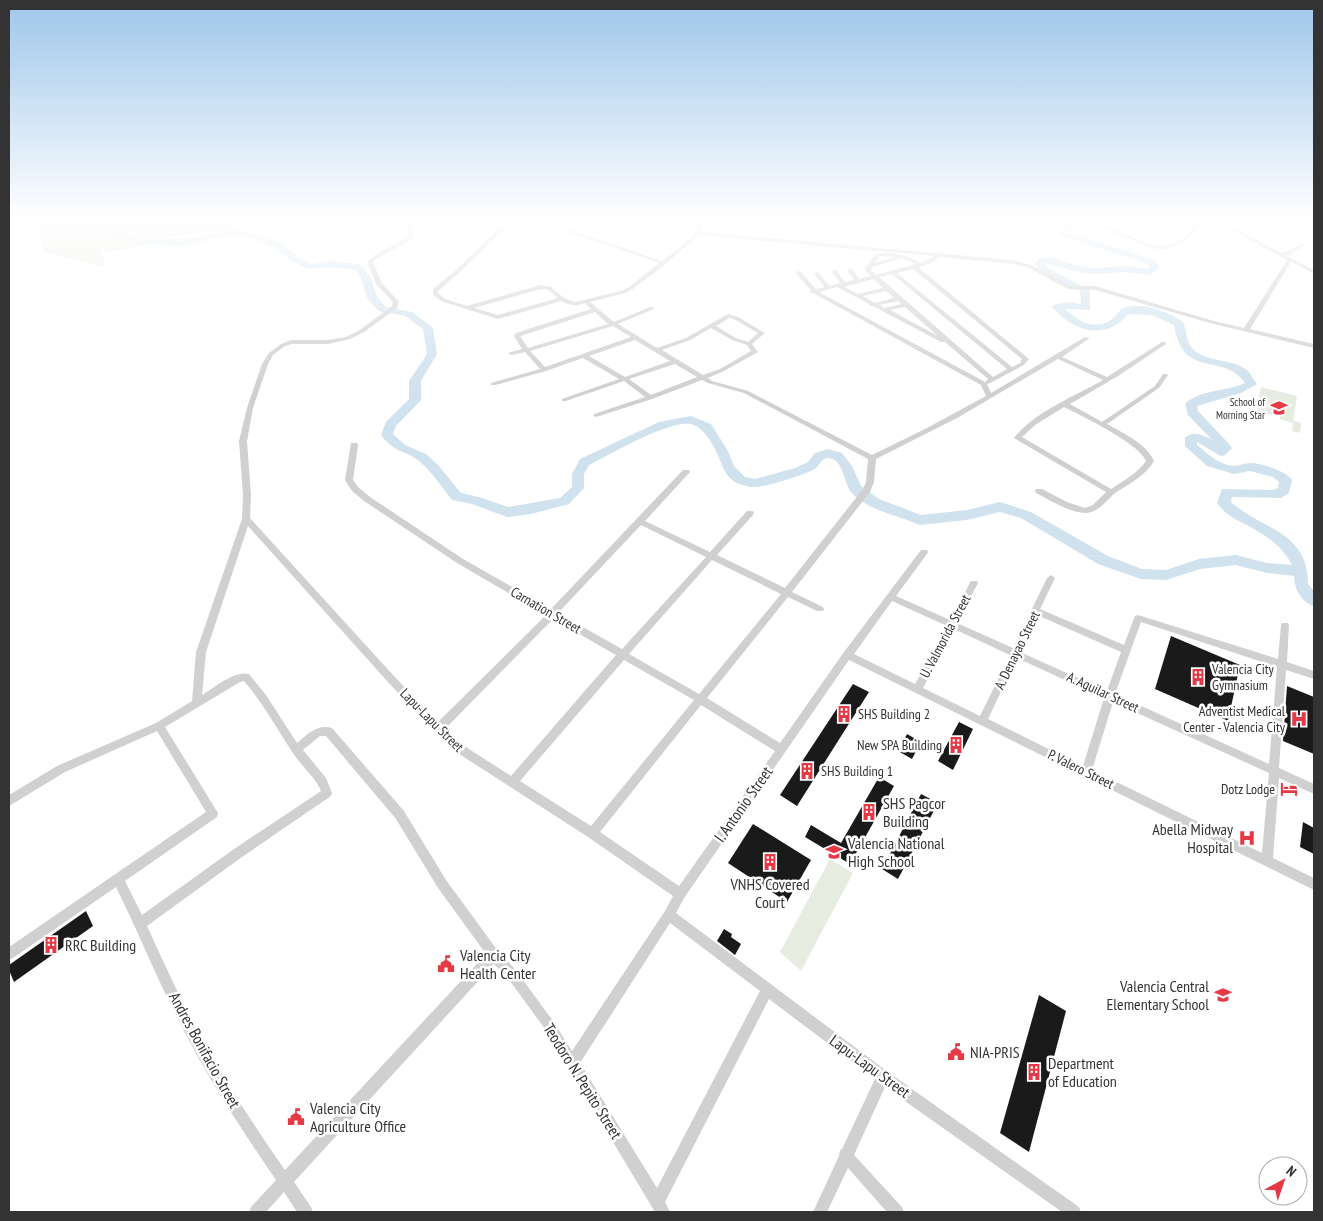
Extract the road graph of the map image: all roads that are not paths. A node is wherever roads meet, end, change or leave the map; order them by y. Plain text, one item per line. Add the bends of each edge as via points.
1 (376, 277) edge
2 (451, 277) edge
3 (646, 277) edge
4 (802, 277) edge
5 (820, 277) edge
6 (838, 277) edge
7 (855, 277) edge
8 (874, 277) joint
9 (899, 277) edge
10 (926, 277) edge
11 (1048, 277) edge
12 (1279, 277) edge
13 (858, 281) junction
14 (842, 285) junction
15 (829, 288) junction
16 (887, 289) junction
17 (815, 292) junction
18 (807, 293) dead end
19 (858, 296) junction
20 (562, 299) junction
21 (899, 299) junction
22 (586, 302) junction
23 (872, 305) junction
24 (906, 305) junction
25 (469, 307) junction
26 (652, 308) dead end
27 (594, 310) junction
28 (884, 310) junction
29 (388, 313) joint
30 (614, 324) junction
31 (712, 326) junction
32 (1246, 330) junction
33 (634, 338) junction
34 (1086, 338) dead end
35 (1164, 342) dead end
36 (749, 344) junction
37 (1314, 346) edge
38 (956, 348) junction
39 (526, 350) junction
40 (657, 350) junction
41 (512, 353) dead end
42 (584, 356) junction
43 (1058, 357) junction
44 (676, 361) junction
45 (1012, 369) junction
46 (544, 370) junction
47 (1165, 375) dead end
48 (703, 378) junction
49 (992, 379) junction
50 (1107, 379) junction
51 (626, 380) junction
52 (492, 384) dead end
53 (984, 384) junction
54 (989, 396) junction
55 (650, 398) junction
56 (564, 400) dead end
57 (1064, 404) junction
58 (596, 415) dead end
59 (1102, 425) junction
60 (354, 445) dead end
61 (872, 458) junction
62 (686, 472) dead end
63 (1039, 491) dead end
64 (1111, 492) junction
65 (750, 513) dead end
66 (246, 519) junction
67 (639, 522) junction
68 (924, 552) dead end
69 (710, 555) junction
70 (1051, 578) dead end
71 (974, 583) dead end
72 (787, 592) junction
73 (891, 597) junction
74 (820, 609) dead end
75 (1036, 611) junction
76 (553, 613) junction
77 (951, 624) junction
78 (1285, 626) dead end
79 (1127, 650) junction
80 (1016, 652) junction
81 (622, 654) junction
82 (847, 655) junction
83 (1282, 663) junction
84 (1314, 675) edge
85 (916, 690) junction
86 (1110, 695) junction
87 (700, 699) junction
88 (197, 703) junction
89 (982, 722) junction
90 (158, 726) junction
91 (438, 729) junction
92 (297, 749) junction
93 (780, 750) junction
94 (1086, 771) junction
95 (1276, 771) junction
96 (512, 783) junction
97 (1314, 789) edge
98 (9, 801) edge
99 (592, 833) junction
100 (1267, 861) junction
101 (118, 879) junction
102 (1314, 884) edge
103 (680, 894) junction
104 (669, 915) junction
105 (141, 923) junction
106 (9, 954) edge
107 (494, 955) junction
108 (766, 990) junction
109 (573, 1062) junction
110 (884, 1077) junction
111 (845, 1155) junction
112 (284, 1181) junction
113 (660, 1208) edge
114 (256, 1212) edge
115 (306, 1212) edge
116 (820, 1212) edge
117 (897, 1212) edge
118 (1074, 1212) edge

1 - 29 street via 396,302
2 - 25 street via 435,290 435,294 443,300
3 - 22 street via 631,288
4 - 17 street
5 - 15 street
6 - 14 street
7 - 13 street
8 - 13 street
8 - 16 street
9 - 45 street
10 - 45 street via 1024,356 1025,362
11 - 32 street via 1070,288 1094,288
12 - 32 street
13 - 14 street
14 - 15 street
14 - 19 street
15 - 17 street
16 - 19 street
16 - 21 street
17 - 18 street
17 - 53 street
19 - 23 street
20 - 22 street via 572,304
20 - 25 street via 498,317
20 - 25 street via 548,288 541,287
21 - 23 street
21 - 24 street
22 - 27 street
23 - 28 street
24 - 28 street
24 - 38 street
26 - 30 street
27 - 30 street
27 - 39 street via 518,334
28 - 38 street
29 - 66 street via 348,338 282,345 265,364 243,441
30 - 33 street
30 - 39 street
31 - 36 street
31 - 36 street via 731,316 761,332
31 - 40 street
32 - 37 street
33 - 40 street
33 - 42 street
34 - 43 street
35 - 50 street
36 - 48 street via 754,353
38 - 49 street
39 - 41 street
39 - 46 street
40 - 44 street
42 - 46 street
42 - 51 street
43 - 50 street
43 - 54 street
44 - 48 street
44 - 51 street
45 - 49 street
46 - 52 street
47 - 59 street via 1157,387
48 - 55 street
48 - 61 street via 746,392
49 - 53 street
50 - 57 street
51 - 55 street
51 - 56 street
53 - 54 street
54 - 61 street via 921,435
55 - 58 street
57 - 59 street
57 - 64 street via 1018,438
59 - 64 street via 1148,452 1151,457 1141,470
60 - 76 street, Carnation Street via 349,480 354,489 460,561
61 - 72 street via 866,490
62 - 67 street
63 - 64 street via 1087,511
65 - 69 street
66 - 88 street via 201,652
66 - 91 street, Lapu-Lapu Street
67 - 69 street
67 - 76 street
68 - 73 street, I. Antonio Street
69 - 72 street
69 - 81 street
70 - 75 street, A. Denayao Street
71 - 77 street, U. Valmorida Street
72 - 74 street
72 - 87 street
73 - 77 street, A. Aguilar Street
73 - 82 street, I. Antonio Street
75 - 79 street
75 - 80 street, A. Denayao Street
76 - 81 street, Carnation Street
76 - 91 street
77 - 80 street, A. Aguilar Street
77 - 85 street, U. Valmorida Street
78 - 83 street
79 - 83 street via 1138,618
79 - 86 street
80 - 86 street, A. Aguilar Street
80 - 89 street, A. Denayao Street
81 - 87 street, Carnation Street
81 - 96 street
82 - 85 street, P. Valero Street
82 - 93 street, I. Antonio Street
83 - 84 street
83 - 95 street
85 - 89 street, P. Valero Street
86 - 94 street
86 - 95 street, A. Aguilar Street
87 - 93 street, Carnation Street
87 - 99 street
88 - 90 street
88 - 92 street via 238,678 246,677
89 - 94 street, P. Valero Street
90 - 98 street via 61,769
90 - 101 street via 213,813
91 - 96 street, Lapu-Lapu Street via 462,752
92 - 105 street via 327,790 325,795
92 - 107 street, Teodoro N. Pepito Street via 318,732 328,731 387,797 442,884
93 - 103 street, I. Antonio Street
94 - 100 street, P. Valero Street
95 - 97 street, A. Aguilar Street
95 - 100 street
96 - 99 street, Lapu-Lapu Street
99 - 103 street, Lapu-Lapu Street
100 - 102 street, P. Valero Street
101 - 105 street, Andres Bonifacio Street
101 - 106 street
103 - 104 street, I. Antonio Street
104 - 108 street, Lapu-Lapu Street
104 - 109 street, I. Antonio Street
105 - 112 street, Andres Bonifacio Street via 191,1032 218,1080
107 - 109 street, Teodoro N. Pepito Street via 511,973
107 - 112 street
108 - 110 street, Lapu-Lapu Street
108 - 113 street
109 - 113 street, Teodoro N. Pepito Street
110 - 111 street
110 - 118 street, Lapu-Lapu Street
111 - 116 street
111 - 117 street
112 - 114 street
112 - 115 street, Andres Bonifacio Street

